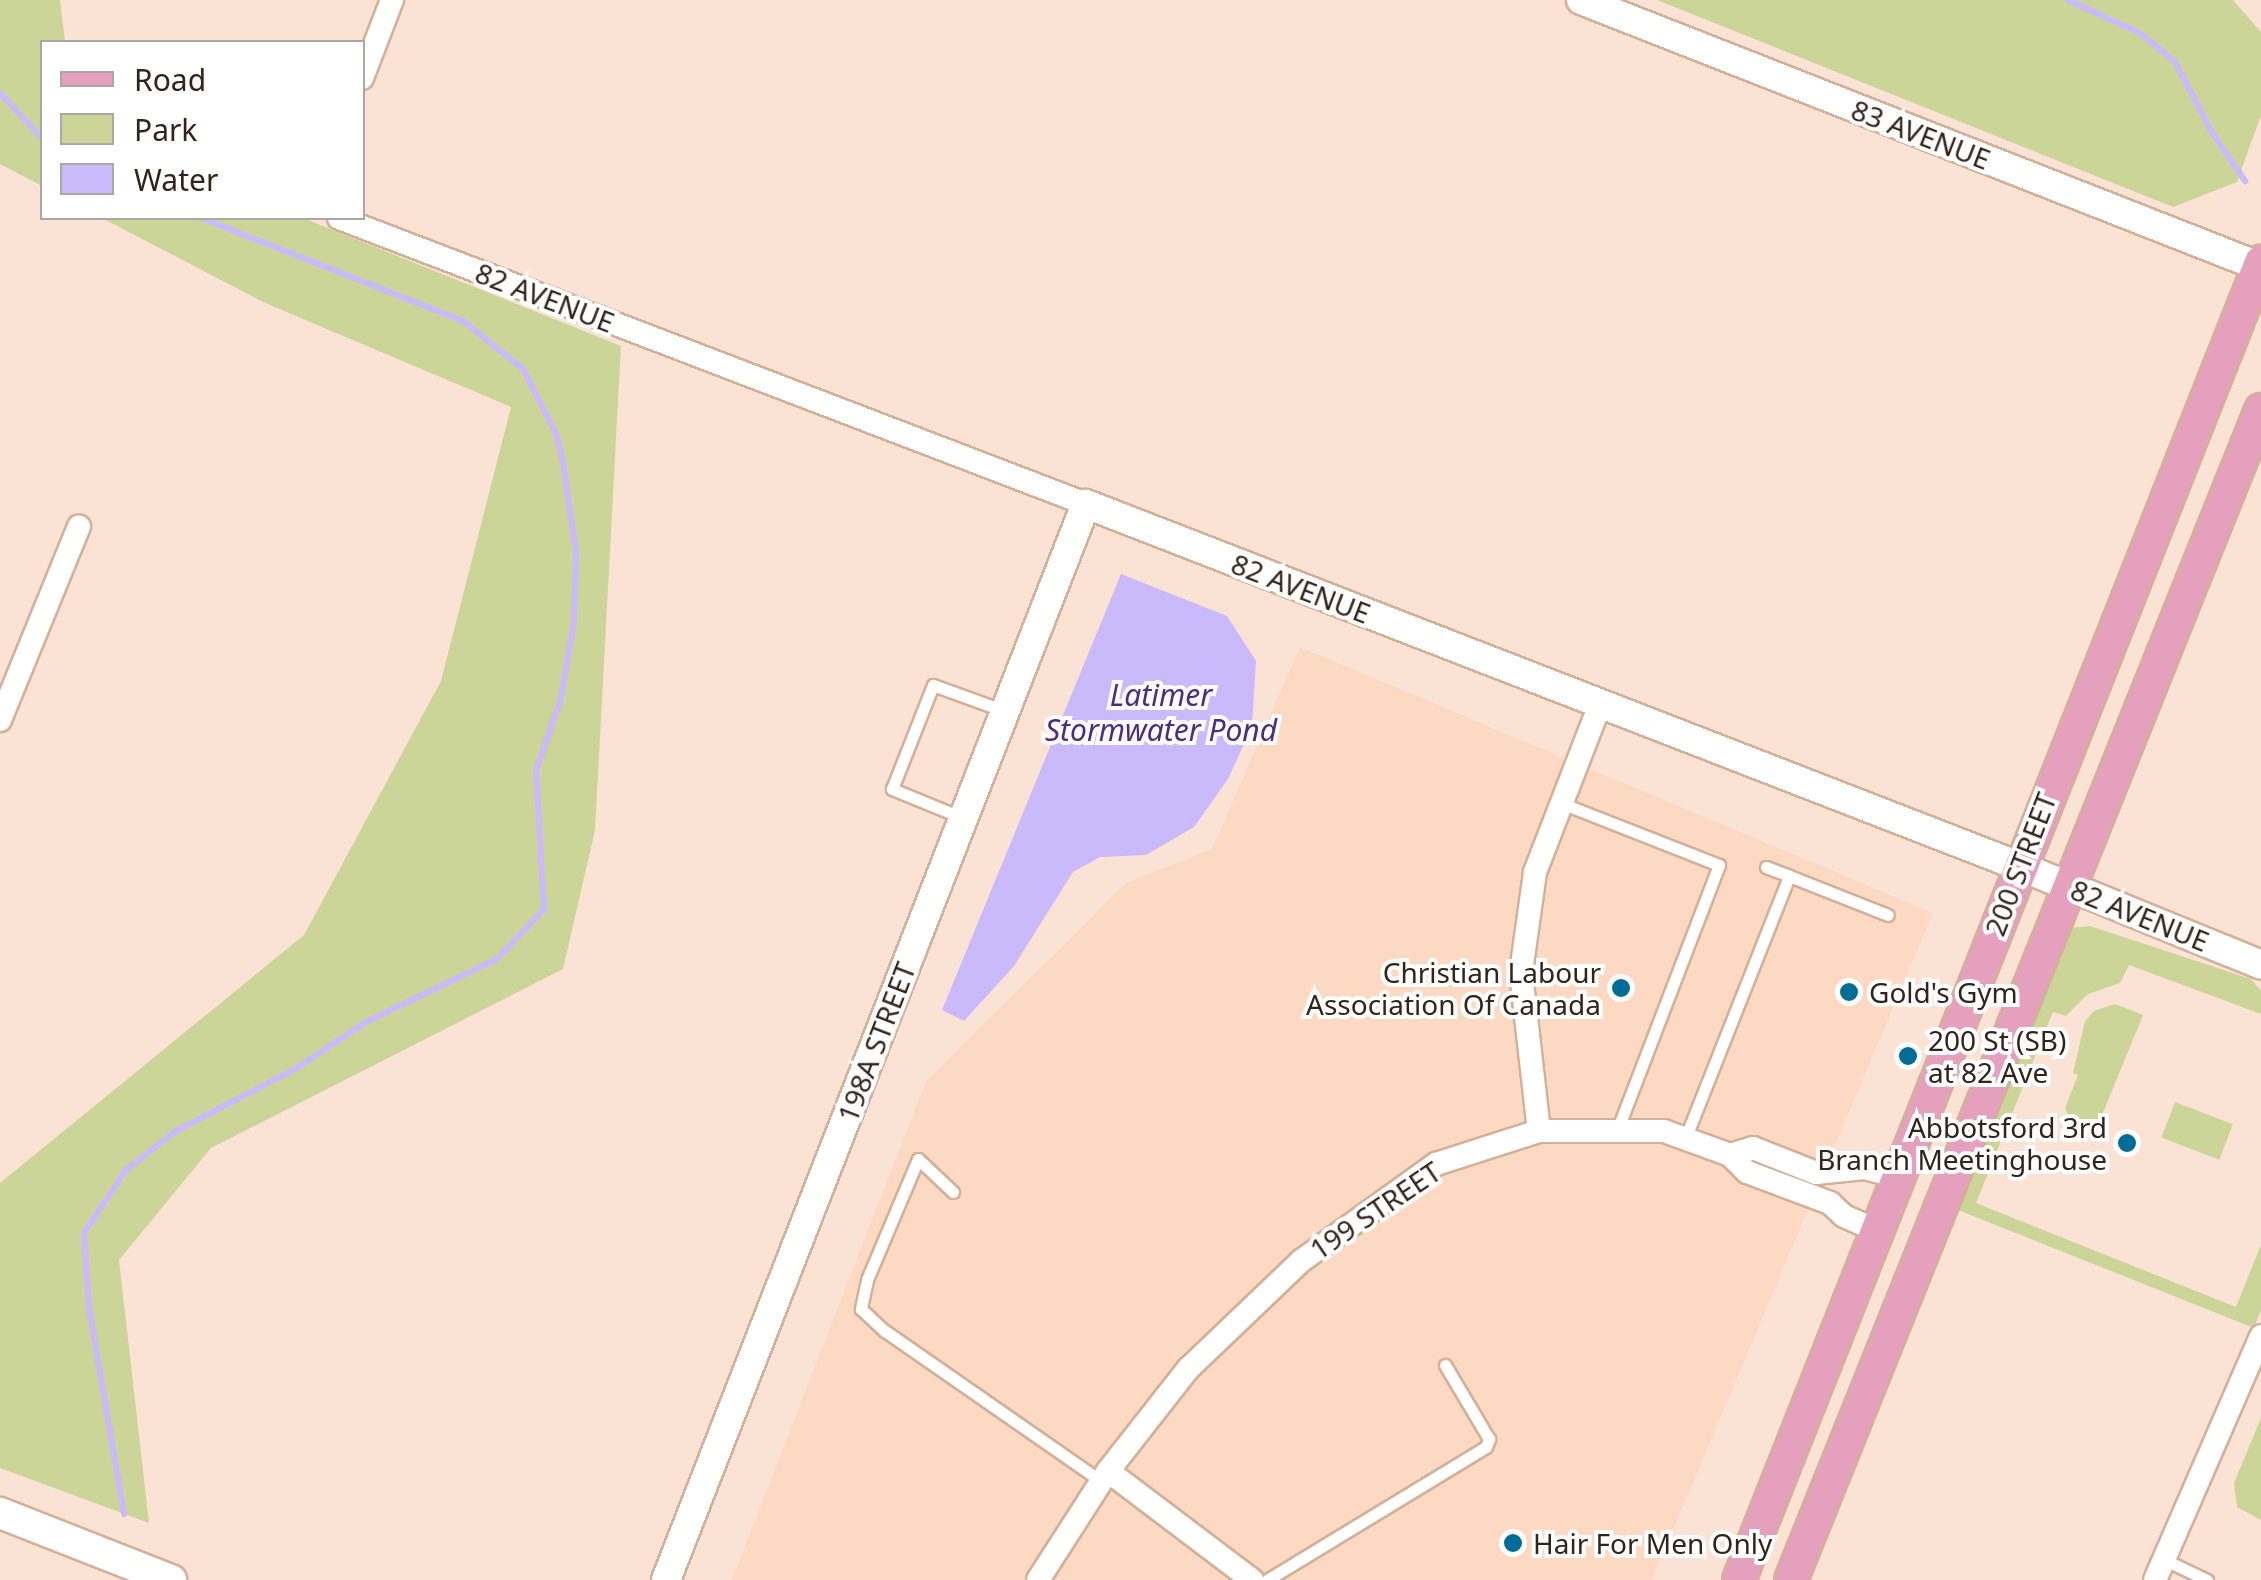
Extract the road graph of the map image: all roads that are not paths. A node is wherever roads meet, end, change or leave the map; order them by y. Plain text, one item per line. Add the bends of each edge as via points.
1 (392, 0) edge
2 (1581, 0) edge
3 (365, 70) edge
4 (344, 220) edge
5 (2260, 265) edge
6 (2261, 410) edge
7 (1086, 504) junction
8 (79, 526) dead end
9 (1600, 704) junction
10 (1005, 711) junction
11 (0, 720) edge
12 (1561, 804) junction
13 (963, 818) junction
14 (2019, 866) junction
15 (1766, 867) dead end
16 (1789, 876) junction
17 (2070, 886) junction
18 (1888, 915) dead end
19 (2261, 964) edge
20 (1539, 1131) junction
21 (1617, 1131) junction
22 (1685, 1139) junction
23 (1730, 1154) junction
24 (1898, 1177) junction
25 (952, 1192) dead end
26 (1878, 1230) junction
27 (2261, 1336) edge
28 (1446, 1366) dead end
29 (1105, 1476) junction
30 (0, 1513) edge
31 (2159, 1570) edge
32 (171, 1580) edge
33 (666, 1580) edge
34 (1038, 1580) edge
35 (1252, 1580) edge
36 (1267, 1580) edge
37 (1739, 1580) edge
38 (1791, 1580) edge
39 (2207, 1580) edge

1 - 3 street
2 - 5 street, 83 AVENUE
4 - 7 street, 82 AVENUE
5 - 14 main road, 200 STREET
6 - 17 main road, 200 STREET
7 - 9 street, 82 AVENUE
7 - 10 street, 198A STREET
8 - 11 street
9 - 12 street
9 - 14 street, 82 AVENUE
10 - 13 street, 198A STREET
10 - 13 lane via 933,684 892,789
12 - 20 street via 1534,872 1521,972
12 - 21 lane via 1718,864
13 - 33 street, 198A STREET
14 - 17 street, 82 AVENUE
14 - 24 main road, 200 STREET
15 - 16 lane
16 - 18 lane
16 - 22 lane
17 - 19 street, 82 AVENUE
17 - 38 main road, 200 STREET
20 - 21 street, 199 STREET
20 - 29 street, 199 STREET via 1436,1164 1302,1261 1188,1369
21 - 22 street, 199 STREET via 1664,1131
22 - 23 street, 199 STREET
23 - 24 street via 1753,1148 1816,1173 1865,1168
23 - 26 street via 1747,1172 1830,1203
24 - 26 main road, 200 STREET
25 - 29 lane via 918,1159 861,1309 884,1331
26 - 37 main road, 200 STREET
27 - 31 street
28 - 36 lane via 1489,1438 1486,1447
29 - 34 street, 199 STREET
29 - 35 street
30 - 32 main road
31 - 39 lane

